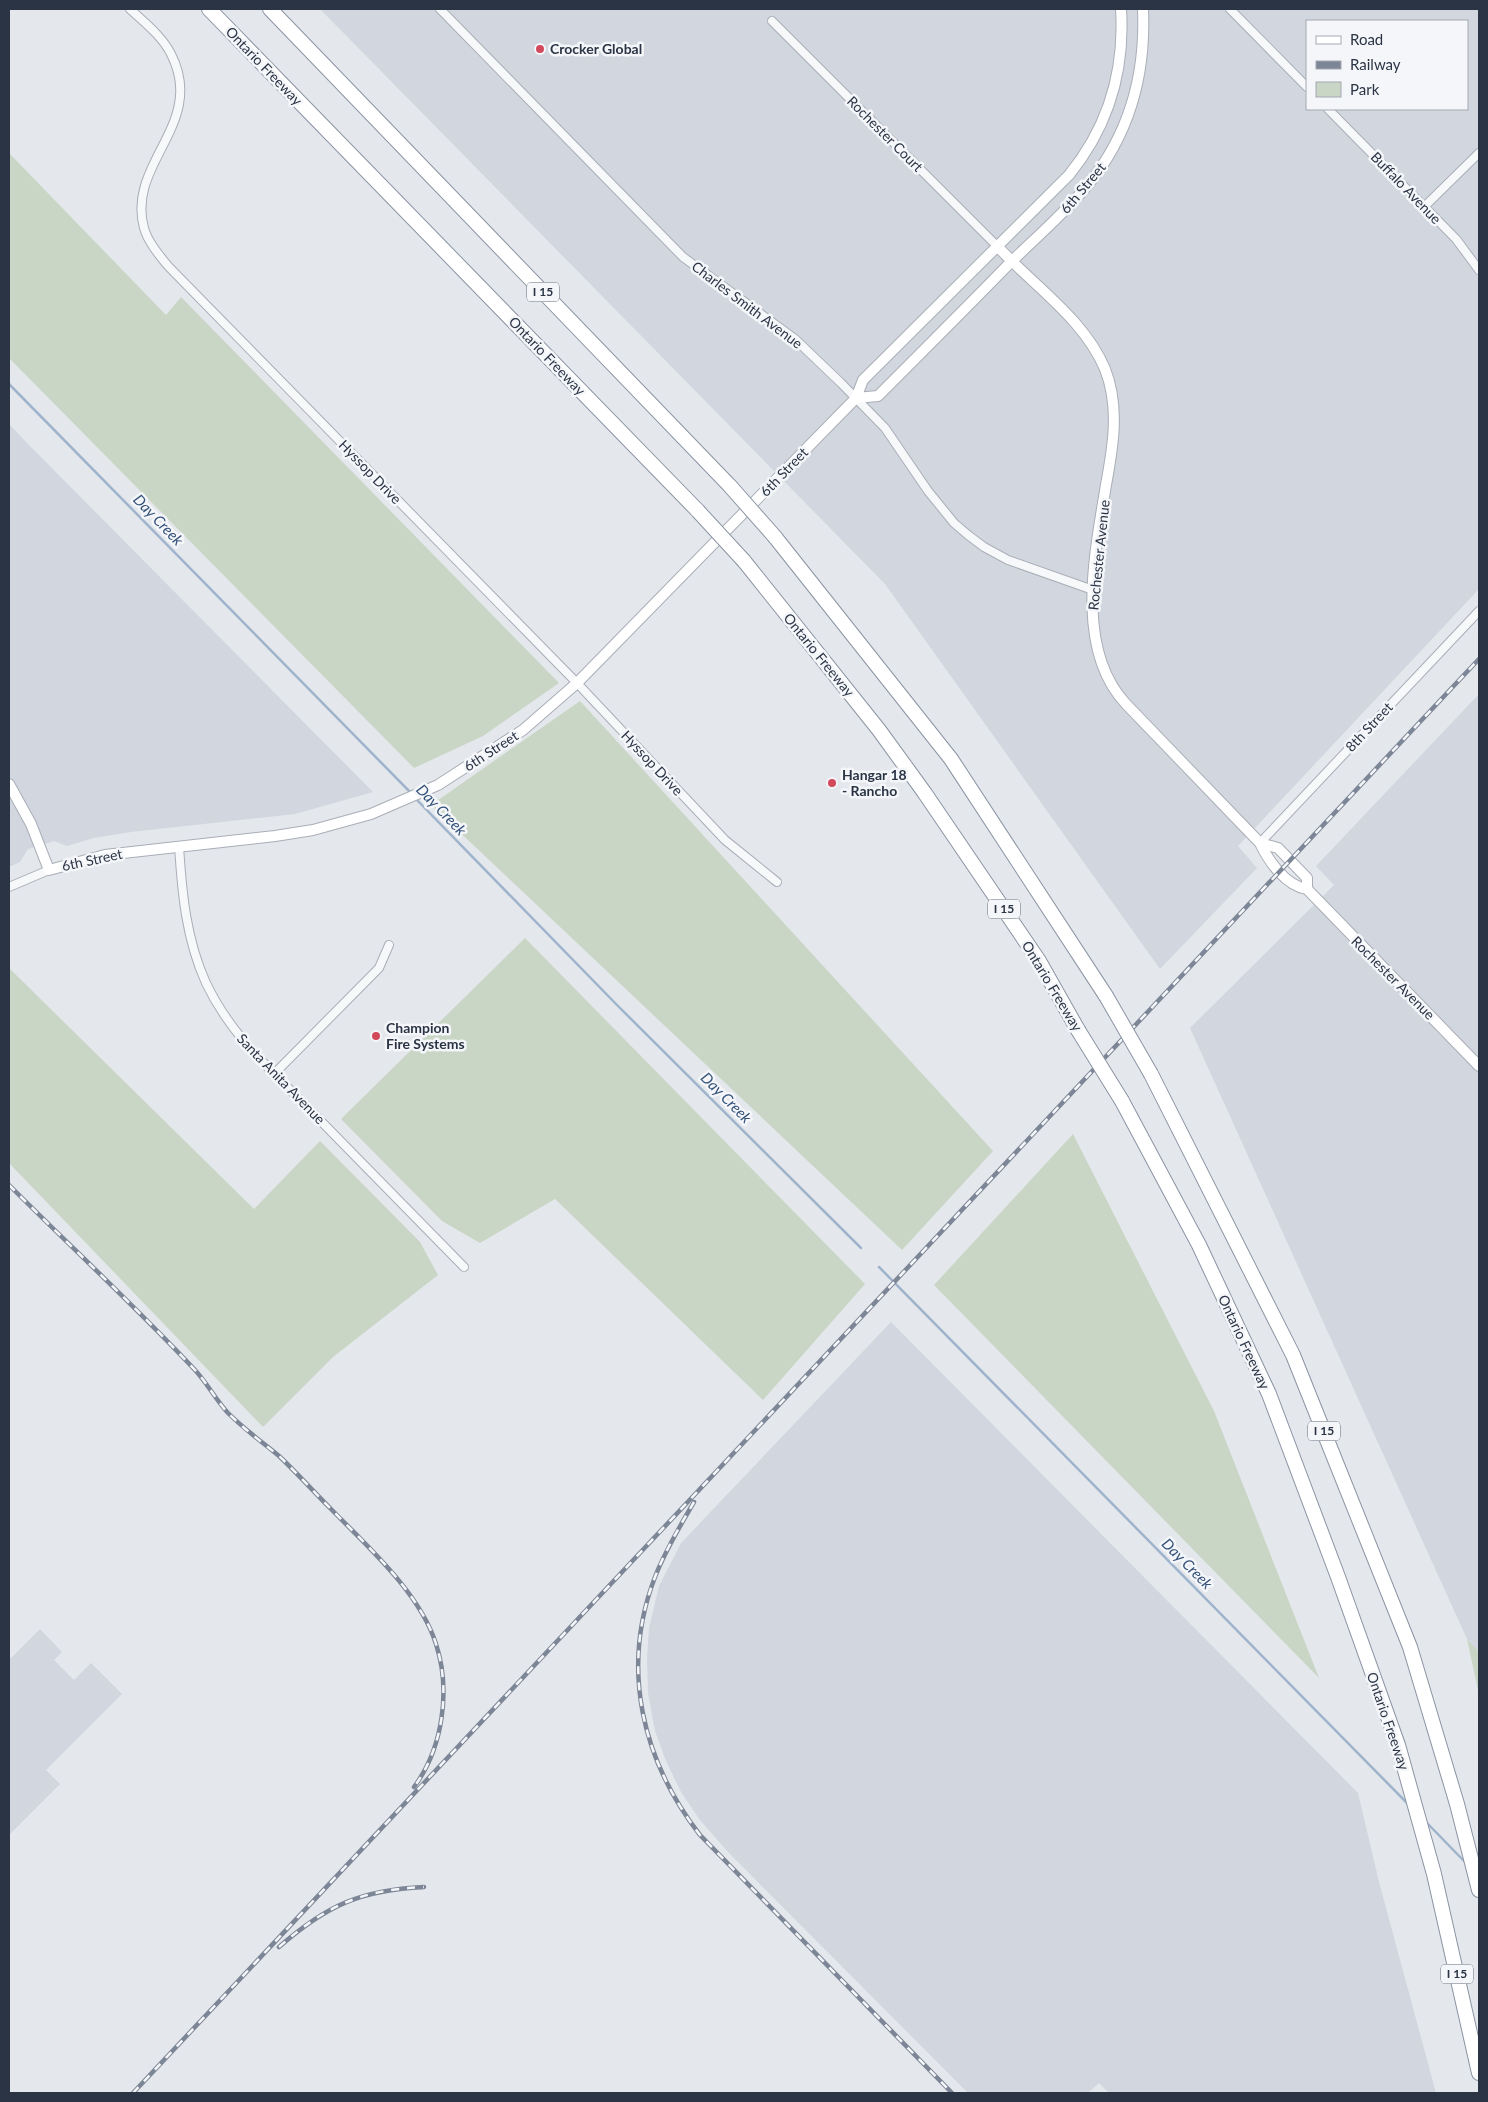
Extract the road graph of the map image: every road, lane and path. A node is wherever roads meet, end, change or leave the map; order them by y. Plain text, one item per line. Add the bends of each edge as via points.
1 (130, 9) edge
2 (209, 9) edge
3 (270, 9) edge
4 (440, 9) edge
5 (1121, 9) edge
6 (1143, 9) edge
7 (1230, 9) edge
8 (772, 21) dead end
9 (1306, 86) edge
10 (1329, 110) edge
11 (1479, 153) edge
12 (1424, 207) junction
13 (998, 247) junction
14 (1012, 262) junction
15 (1479, 270) edge
16 (856, 398) junction
17 (1093, 590) junction
18 (1479, 611) edge
19 (577, 682) junction
20 (9, 784) edge
21 (1260, 843) junction
22 (179, 846) junction
23 (48, 870) junction
24 (777, 882) dead end
25 (9, 887) edge
26 (1307, 889) junction
27 (388, 945) dead end
28 (1479, 1066) edge
29 (274, 1074) junction
30 (464, 1267) dead end
31 (1479, 1890) edge
32 (1479, 2073) edge

1 - 19 street, Hyssop Drive via 161,39 170,53 178,70 180,89 173,127 146,179 141,202 144,228 154,249
2 - 32 highway, Ontario Freeway / I 15, bridge via 744,561 879,730 1039,961 1122,1101 1199,1245 1269,1394 1398,1745 1434,1874
3 - 31 highway, I 15, bridge via 775,536 951,759 1106,996 1150,1074 1293,1355 1410,1647
4 - 16 street, Charles Smith Avenue via 683,257 795,339
5 - 13 main road, 6th Street via 1119,65 1112,99 1100,128 1069,175
6 - 14 main road, 6th Street via 1140,71 1119,137 1081,194
7 - 9 street
8 - 13 street, Rochester Court
10 - 12 street, Buffalo Avenue
11 - 12 street
12 - 15 street, Buffalo Avenue via 1456,239
13 - 14 main road, Rochester Avenue
13 - 16 main road, 6th Street via 864,380
14 - 16 main road, 6th Street via 878,396
14 - 17 main road, Rochester Avenue via 1081,331 1097,353 1112,393 1114,441
16 - 17 street, Charles Smith Avenue via 893,438 944,512 977,543 1008,560
16 - 19 main road, 6th Street
17 - 21 main road, Rochester Avenue via 1098,652 1113,687 1123,702
18 - 21 street, 8th Street
19 - 22 main road, 6th Street via 523,730 438,785 390,806 313,830
19 - 24 street, Hyssop Drive via 725,840
20 - 23 main road via 31,824
21 - 26 main road, Rochester Avenue via 1267,858 1280,872 1296,887
21 - 26 main road, Rochester Avenue via 1278,848 1307,878
22 - 23 main road, 6th Street via 105,855
22 - 29 street, Santa Anita Avenue via 187,926 206,982 234,1031
23 - 25 street, 6th Street
26 - 28 main road, Rochester Avenue
27 - 29 street via 379,968
29 - 30 street, Santa Anita Avenue

